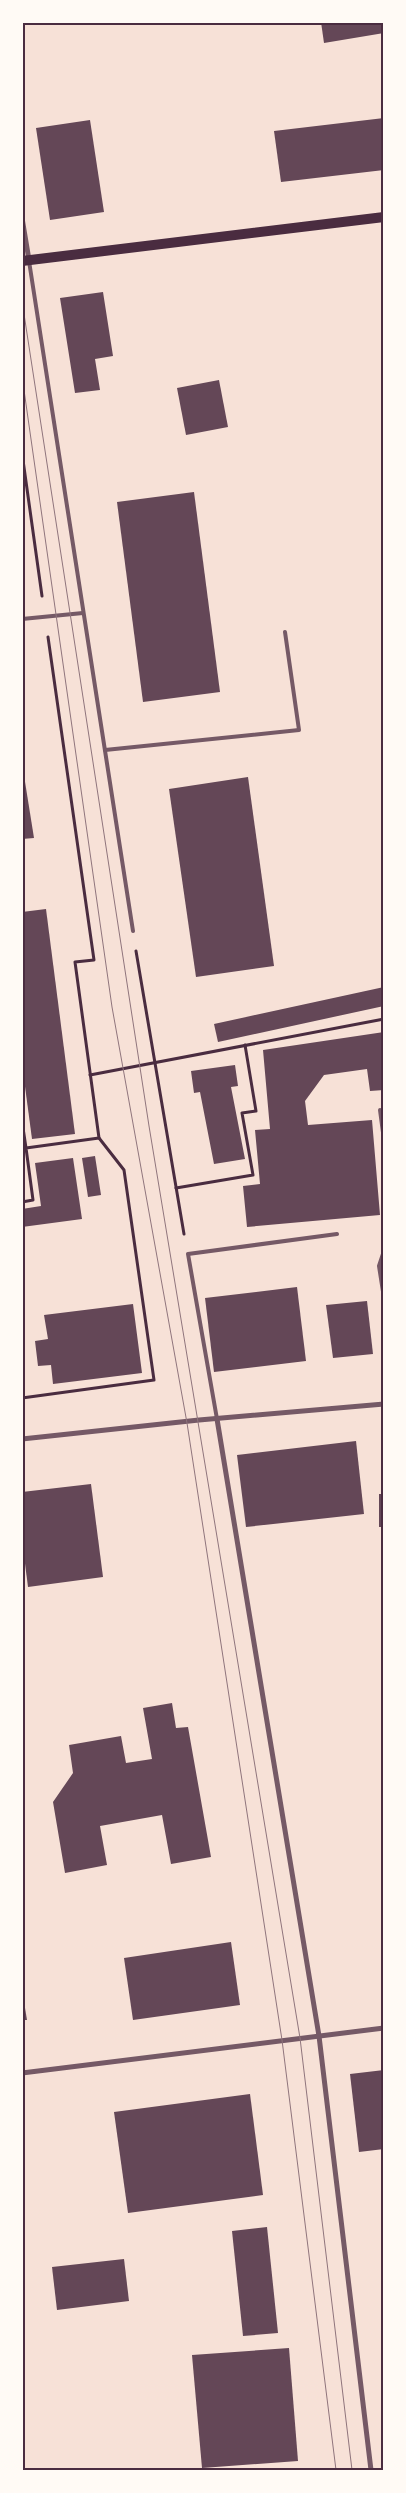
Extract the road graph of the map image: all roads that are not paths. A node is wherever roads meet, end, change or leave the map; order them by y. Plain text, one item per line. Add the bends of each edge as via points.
1 (384, 217) edge
2 (22, 218) edge
3 (26, 260) edge
4 (83, 613) junction
5 (22, 619) edge
6 (285, 632) dead end
7 (105, 750) junction
8 (133, 931) road end
9 (380, 1110) dead end
10 (384, 1140) edge
11 (337, 1234) dead end
12 (384, 1251) edge
13 (384, 1298) edge
14 (384, 1404) edge
15 (217, 1419) junction
16 (22, 1439) edge
17 (384, 2028) edge
18 (318, 2036) junction
19 (22, 2073) edge
20 (371, 2470) edge

1 - 3 main road
2 - 3 street
3 - 4 lane
4 - 5 lane
4 - 7 lane
6 - 7 lane via 299,730
7 - 8 lane
9 - 10 lane
11 - 15 lane via 188,1254
12 - 13 lane via 379,1266
14 - 15 street
15 - 16 street
15 - 18 street
17 - 18 street
18 - 19 street
18 - 20 street

